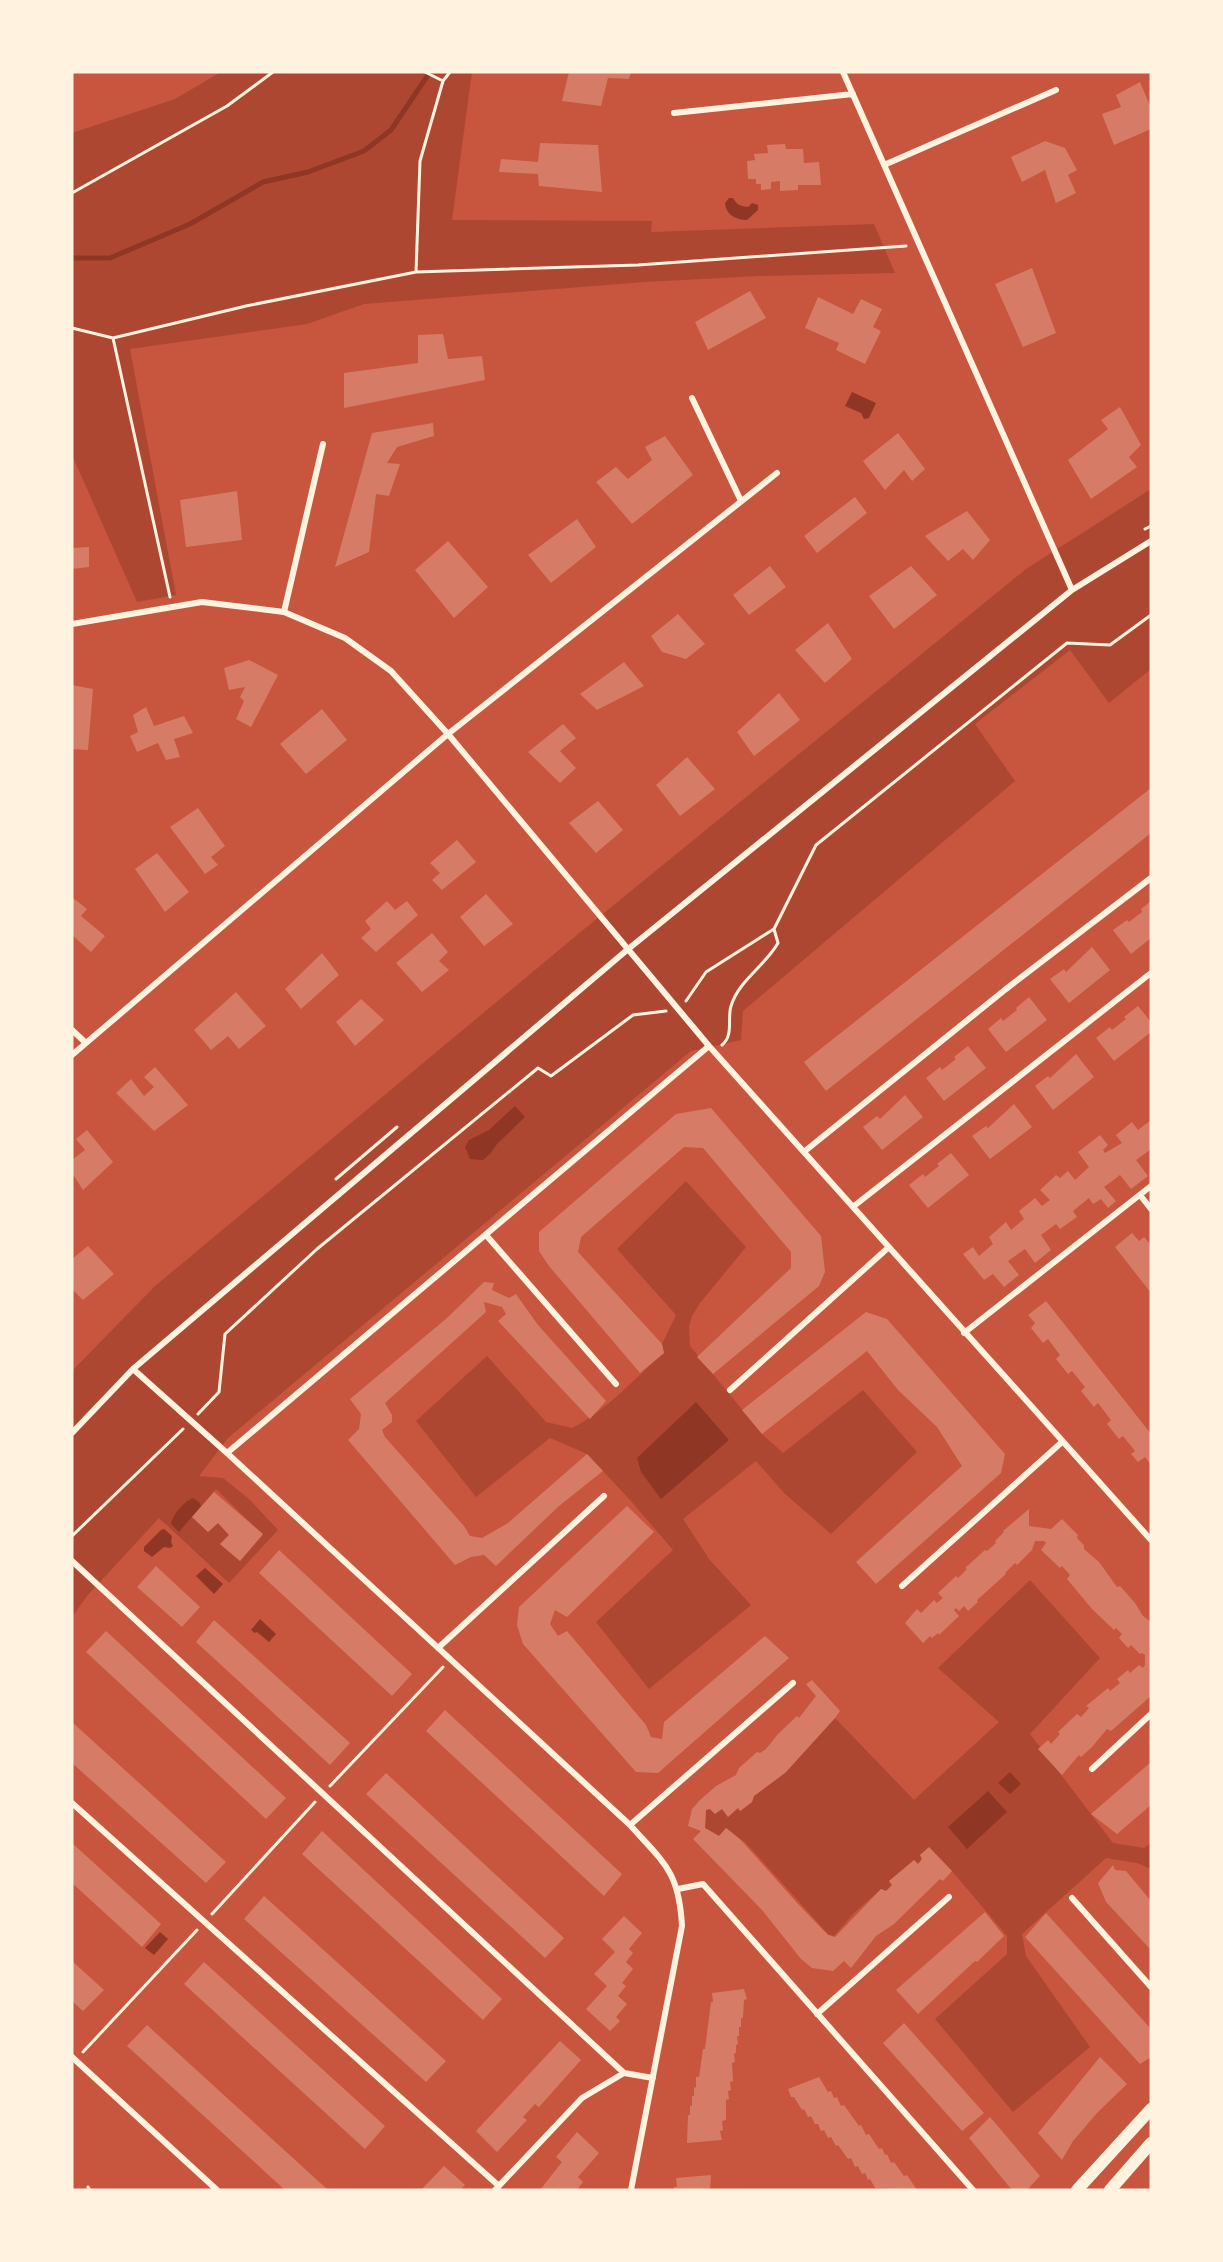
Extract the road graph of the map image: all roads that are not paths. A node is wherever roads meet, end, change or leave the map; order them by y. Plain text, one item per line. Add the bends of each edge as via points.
1 (843, 72) edge
2 (1056, 90) dead end
3 (853, 94) junction
4 (674, 113) dead end
5 (884, 165) junction
6 (692, 398) dead end
7 (324, 444) dead end
8 (777, 473) dead end
9 (741, 501) junction
10 (1151, 542) edge
11 (1072, 590) junction
12 (284, 612) junction
13 (72, 624) edge
14 (447, 734) junction
15 (1151, 878) edge
16 (627, 950) junction
17 (1151, 973) edge
18 (72, 1029) edge
19 (86, 1043) junction
20 (712, 1049) junction
21 (72, 1055) edge
22 (805, 1151) junction
23 (1151, 1186) edge
24 (1140, 1195) junction
25 (854, 1206) junction
26 (1151, 1209) edge
27 (486, 1235) junction
28 (889, 1247) junction
29 (964, 1333) junction
30 (133, 1369) junction
31 (616, 1384) dead end
32 (730, 1390) dead end
33 (72, 1433) edge
34 (1062, 1442) junction
35 (227, 1453) junction
36 (604, 1496) dead end
37 (1151, 1540) edge
38 (72, 1561) edge
39 (902, 1586) dead end
40 (438, 1648) junction
41 (793, 1683) dead end
42 (1151, 1714) edge
43 (1092, 1769) dead end
44 (72, 1803) edge
45 (630, 1825) junction
46 (678, 1889) junction
47 (949, 1897) dead end
48 (1072, 1898) dead end
49 (1151, 1987) edge
50 (817, 2014) junction
51 (74, 2059) edge
52 (624, 2073) junction
53 (653, 2078) junction
54 (1151, 2109) edge
55 (1151, 2144) edge
56 (497, 2188) edge
57 (217, 2190) edge
58 (631, 2190) edge
59 (973, 2190) edge
60 (1077, 2190) edge
61 (1110, 2190) edge

1 - 3 street
2 - 5 street
3 - 4 street
3 - 5 street
5 - 11 street
6 - 9 street
7 - 12 street
8 - 9 street
9 - 14 street
10 - 11 street
11 - 16 street
12 - 13 street via 202,602
12 - 14 street via 345,639 391,671
14 - 16 street
14 - 19 street
15 - 22 street
16 - 20 street
16 - 30 street
17 - 25 street
18 - 19 street
19 - 21 street
20 - 22 street
20 - 27 street
22 - 25 street
23 - 24 street
24 - 26 street
24 - 29 street
25 - 28 street
27 - 31 street
27 - 35 street
28 - 29 street
28 - 32 street
29 - 34 street
30 - 33 street
30 - 35 street
34 - 37 street
34 - 39 street
35 - 40 street
36 - 40 street
38 - 52 street
40 - 45 street
41 - 45 street
42 - 43 street
44 - 56 street
45 - 46 street via 668,1866
46 - 50 street via 703,1884
46 - 53 street via 682,1926
47 - 50 street
48 - 49 street
50 - 59 street
51 - 57 street
52 - 53 street
52 - 56 street via 582,2098
53 - 58 street
54 - 60 main road
55 - 61 main road

